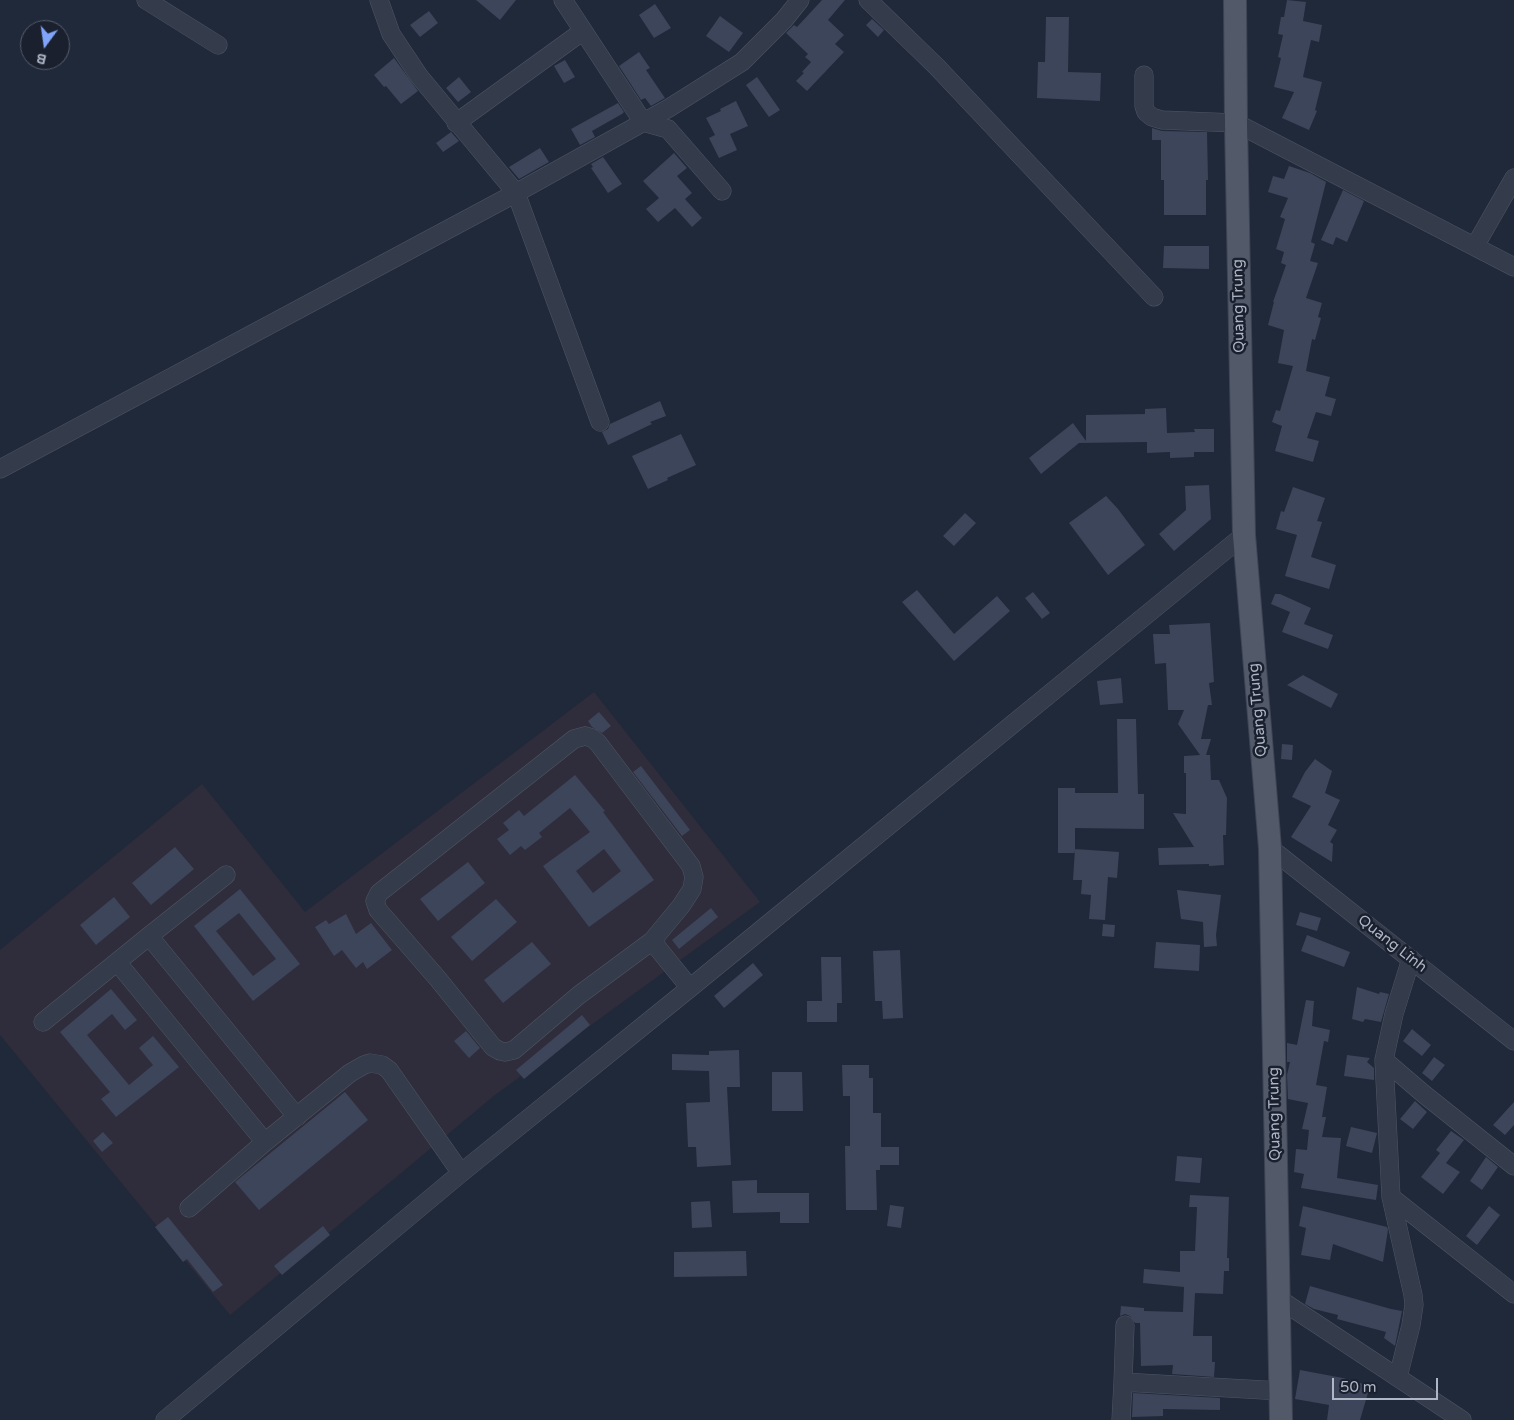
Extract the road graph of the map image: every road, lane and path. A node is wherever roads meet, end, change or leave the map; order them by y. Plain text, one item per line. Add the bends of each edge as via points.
1 (146, 0) edge
2 (379, 0) edge
3 (563, 0) edge
4 (800, 0) edge
5 (868, 0) edge
6 (1235, 0) edge
7 (583, 31) junction
8 (218, 45) dead end
9 (1144, 75) dead end
10 (643, 122) junction
11 (456, 123) junction
12 (1236, 123) junction
13 (1514, 178) edge
14 (722, 191) dead end
15 (516, 193) junction
16 (1475, 246) junction
17 (1514, 267) edge
18 (1154, 297) dead end
19 (600, 422) dead end
20 (0, 469) edge
21 (1244, 535) junction
22 (1270, 848) junction
23 (226, 875) dead end
24 (149, 936) junction
25 (652, 940) junction
26 (1411, 959) junction
27 (117, 962) junction
28 (690, 988) junction
29 (43, 1022) dead end
30 (1514, 1041) edge
31 (1384, 1060) junction
32 (297, 1117) junction
33 (265, 1142) junction
34 (1514, 1166) edge
35 (462, 1173) junction
36 (1391, 1197) junction
37 (189, 1208) dead end
38 (1514, 1294) edge
39 (1279, 1299) junction
40 (1125, 1325) dead end
41 (1398, 1377) junction
42 (1122, 1382) junction
43 (1281, 1391) junction
44 (165, 1420) edge
45 (1121, 1420) edge
46 (1281, 1420) edge
47 (1462, 1420) edge

1 - 8 street
2 - 11 street via 391,34
3 - 7 street
4 - 10 street via 742,62
5 - 18 street via 938,67
6 - 12 main road, Quang Trung
7 - 10 street
7 - 11 street
9 - 12 street via 1144,106 1152,117
10 - 14 street via 668,129
10 - 15 street
11 - 15 street
12 - 16 street
12 - 21 main road, Quang Trung
13 - 16 street
15 - 19 street
15 - 20 street
16 - 17 street
21 - 22 main road, Quang Trung
21 - 28 street
22 - 26 street, Quang Lĩnh
22 - 39 main road, Quang Trung
23 - 24 street
24 - 27 street
24 - 32 street
25 - 25 street via 514,1050 505,1052 493,1047 378,910 375,901 379,893 574,739 585,736 598,743 691,866 692,889
25 - 28 street
26 - 30 street, Quang Lĩnh
26 - 31 street
27 - 29 street
27 - 33 street
28 - 35 street
31 - 34 street
31 - 36 street
32 - 33 street
32 - 35 street via 358,1068 370,1063 382,1065 397,1079
33 - 37 street
35 - 44 street
36 - 38 street
36 - 41 street via 1414,1305
39 - 41 street
39 - 43 main road, Quang Trung
40 - 42 street
41 - 47 street
42 - 43 street
42 - 45 street
43 - 46 main road, Quang Trung

